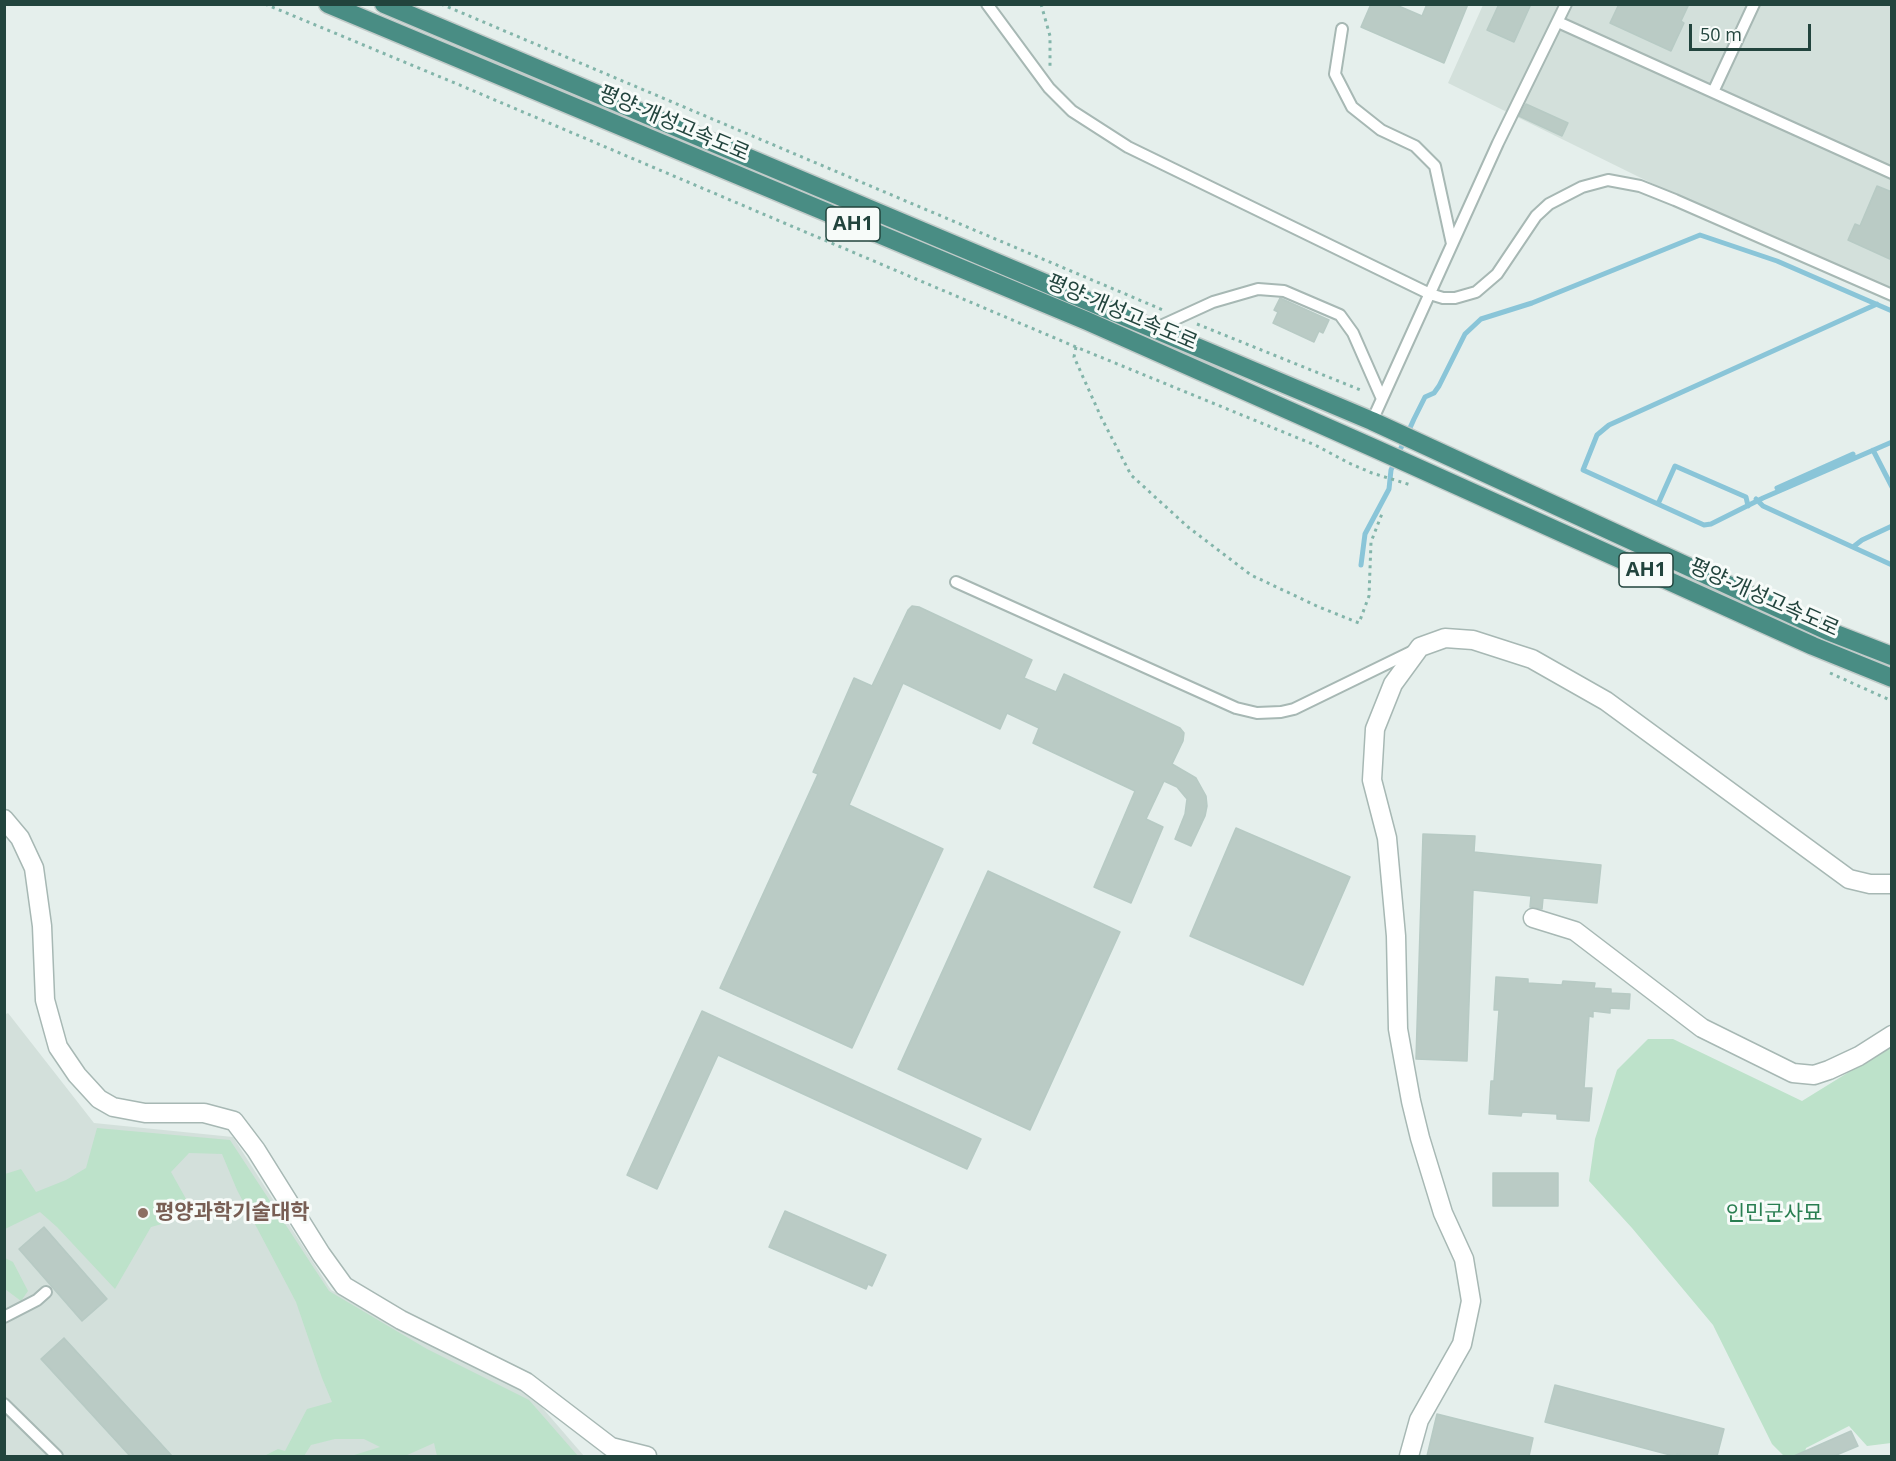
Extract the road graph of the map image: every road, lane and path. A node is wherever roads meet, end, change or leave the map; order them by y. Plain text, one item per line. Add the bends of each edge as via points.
1 (265, 4) edge
2 (328, 4) edge
3 (384, 4) edge
4 (441, 4) edge
5 (987, 4) edge
6 (1041, 4) edge
7 (1566, 4) edge
8 (1754, 4) edge
9 (1558, 22) junction
10 (1342, 29) dead end
11 (1049, 88) junction
12 (1713, 92) junction
13 (1892, 172) edge
14 (1453, 244) junction
15 (1430, 294) junction
16 (1892, 295) edge
17 (1180, 317) junction
18 (1154, 329) junction
19 (1076, 347) junction
20 (1382, 399) junction
21 (1378, 424) junction
22 (1394, 481) dead end
23 (1383, 511) dead end
24 (956, 582) dead end
25 (1420, 647) junction
26 (1892, 656) edge
27 (1892, 678) edge
28 (4, 819) edge
29 (1892, 884) edge
30 (1533, 918) dead end
31 (1892, 1035) edge
32 (46, 1292) dead end
33 (4, 1317) edge
34 (4, 1404) edge
35 (57, 1456) edge
36 (647, 1456) edge
37 (1409, 1456) edge

1 - 19 path
2 - 27 highway, 평양-개성고속도로 / AH1 via 1076,317
3 - 18 highway, 평양-개성고속도로 / AH1
4 - 17 path
5 - 11 lane
6 - 11 path via 1050,36
7 - 9 lane
8 - 12 lane
9 - 12 lane
9 - 14 lane
10 - 14 lane via 1335,74 1352,107 1381,130 1415,146 1434,166
11 - 15 lane via 1072,111 1128,147
12 - 13 lane
14 - 15 lane
15 - 16 lane via 1455,298 1476,292 1497,274 1536,216 1549,204 1582,187 1608,180 1640,186 1675,200
15 - 20 lane
17 - 18 lane
17 - 20 path
17 - 20 lane via 1258,289 1284,291 1340,315 1353,333
18 - 21 highway, 평양-개성고속도로 / AH1
19 - 22 path
19 - 23 path via 1074,357 1131,475 1188,528 1251,575 1359,623 1369,596 1371,542
20 - 21 lane
21 - 26 highway, 평양-개성고속도로 / AH1 via 1817,626
24 - 25 lane via 1236,708 1257,713 1294,709
25 - 29 street via 1445,638 1473,640 1532,659 1606,701 1849,879
25 - 37 street via 1393,684 1375,729 1372,780 1387,838 1396,936 1398,1029 1411,1101 1443,1213 1464,1259 1471,1301 1462,1344 1419,1420
28 - 36 street via 20,838 34,868 42,926 45,1000 58,1047 76,1075 99,1099 113,1107 145,1113 204,1113 234,1121 344,1286 401,1320 526,1382 611,1447
30 - 31 street via 1575,931 1702,1028 1793,1073 1814,1076 1859,1056
32 - 33 lane
34 - 35 lane

